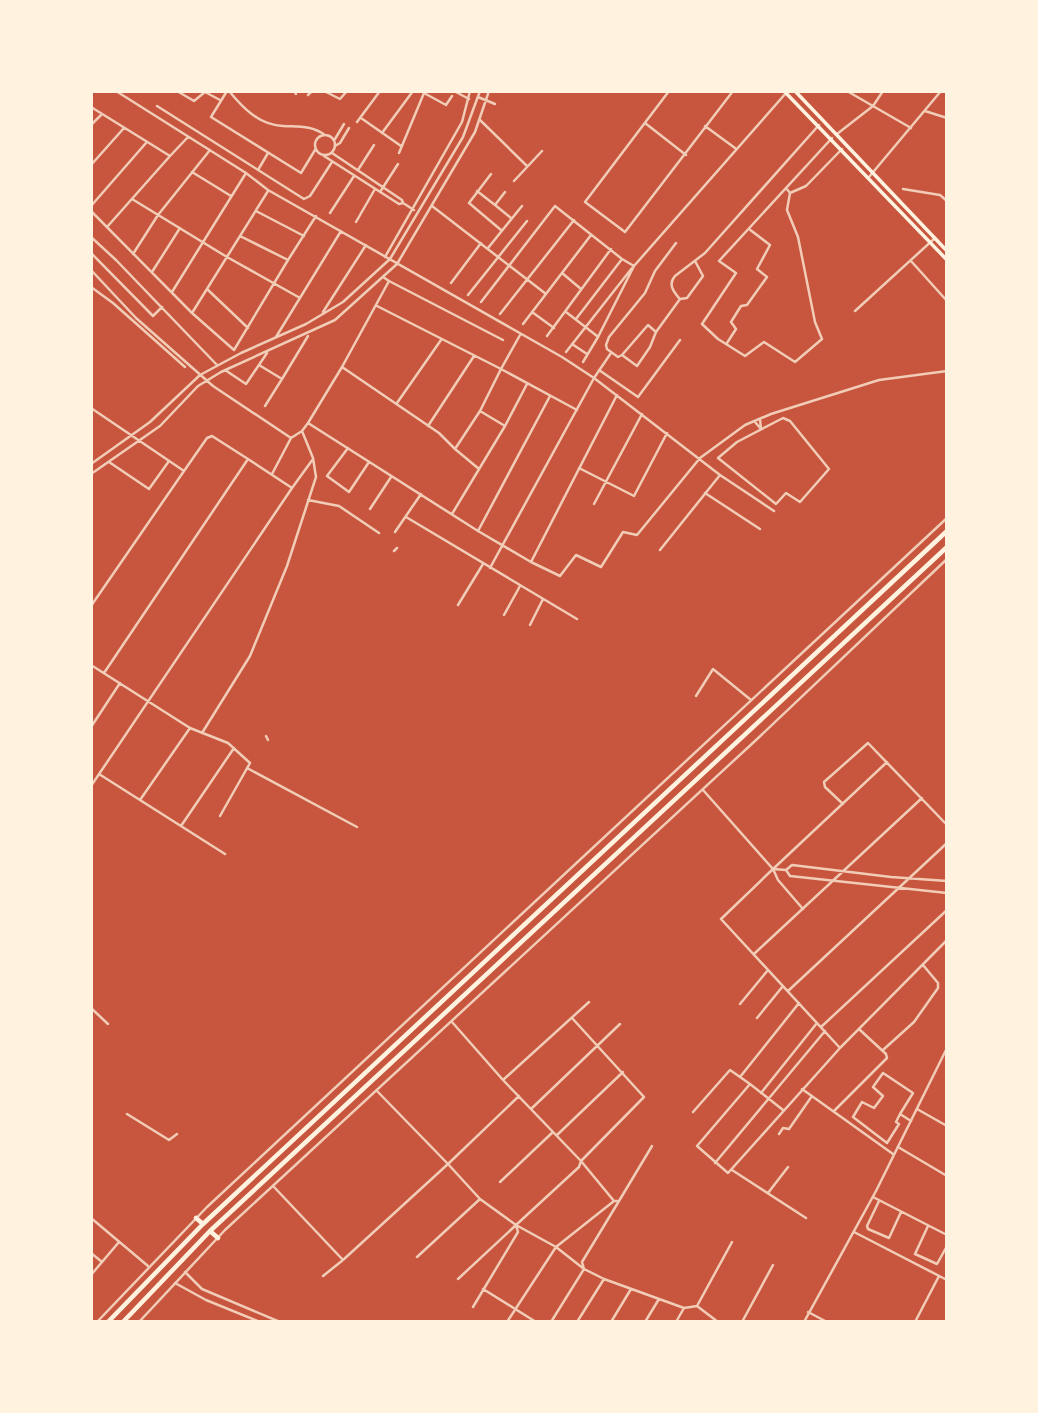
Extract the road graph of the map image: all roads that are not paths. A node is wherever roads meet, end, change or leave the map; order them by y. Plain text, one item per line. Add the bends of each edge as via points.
1 (116, 91) edge
2 (177, 91) edge
3 (228, 91) edge
4 (312, 91) edge
5 (324, 91) edge
6 (347, 91) edge
7 (380, 91) edge
8 (413, 91) edge
9 (454, 91) edge
10 (470, 91) edge
11 (480, 91) edge
12 (489, 91) edge
13 (669, 91) edge
14 (733, 91) edge
15 (795, 91) edge
16 (847, 91) edge
17 (883, 91) edge
18 (941, 91) edge
19 (423, 92) edge
20 (785, 92) edge
21 (308, 95) dead end
22 (452, 96) dead end
23 (478, 97) junction
24 (469, 99) junction
25 (487, 100) junction
26 (221, 101) junction
27 (495, 104) dead end
28 (156, 106) dead end
29 (873, 106) junction
30 (91, 107) edge
31 (925, 111) junction
32 (815, 112) junction
33 (102, 114) junction
34 (811, 117) junction
35 (361, 118) junction
36 (947, 118) edge
37 (480, 120) junction
38 (357, 122) dead end
39 (645, 123) junction
40 (344, 124) dead end
41 (91, 125) edge
42 (819, 125) junction
43 (705, 126) junction
44 (124, 128) junction
45 (349, 128) dead end
46 (911, 128) junction
47 (382, 133) junction
48 (837, 134) junction
49 (325, 135) junction
50 (188, 137) junction
51 (832, 138) junction
52 (334, 141) junction
53 (147, 142) junction
54 (373, 145) dead end
55 (335, 146) junction
56 (401, 146) junction
57 (735, 148) junction
58 (842, 149) junction
59 (210, 150) junction
60 (315, 150) junction
61 (542, 151) dead end
62 (268, 153) junction
63 (332, 153) junction
64 (399, 153) dead end
65 (686, 155) junction
66 (170, 156) junction
67 (324, 156) junction
68 (332, 162) junction
69 (398, 163) dead end
70 (91, 166) edge
71 (351, 166) junction
72 (527, 166) junction
73 (257, 170) junction
74 (358, 170) junction
75 (192, 172) junction
76 (348, 172) junction
77 (246, 173) junction
78 (874, 173) junction
79 (491, 174) dead end
80 (354, 176) junction
81 (869, 177) junction
82 (514, 181) dead end
83 (383, 187) junction
84 (786, 188) junction
85 (903, 189) dead end
86 (268, 190) junction
87 (377, 191) junction
88 (477, 191) junction
89 (505, 192) dead end
90 (790, 193) junction
91 (232, 196) junction
92 (132, 199) junction
93 (947, 201) edge
94 (403, 203) junction
95 (495, 205) junction
96 (432, 206) junction
97 (522, 206) dead end
98 (91, 209) edge
99 (414, 210) junction
100 (256, 211) junction
101 (330, 213) dead end
102 (158, 215) junction
103 (316, 216) junction
104 (512, 219) junction
105 (574, 220) junction
106 (527, 221) dead end
107 (356, 222) dead end
108 (107, 227) junction
109 (180, 228) junction
110 (749, 229) junction
111 (501, 230) junction
112 (341, 231) junction
113 (592, 234) junction
114 (240, 236) junction
115 (304, 236) junction
116 (91, 237) edge
117 (935, 238) junction
118 (930, 242) junction
119 (202, 243) junction
120 (481, 243) junction
121 (676, 243) dead end
122 (366, 245) junction
123 (488, 248) junction
124 (611, 249) junction
125 (947, 251) edge
126 (91, 253) edge
127 (133, 254) junction
128 (227, 257) junction
129 (499, 257) junction
130 (387, 258) junction
131 (622, 259) junction
132 (288, 260) junction
133 (947, 260) edge
134 (695, 261) junction
135 (911, 261) junction
136 (397, 264) junction
137 (510, 265) junction
138 (633, 267) junction
139 (91, 270) edge
140 (152, 272) junction
141 (562, 273) junction
142 (383, 277) junction
143 (528, 279) junction
144 (389, 281) junction
145 (275, 283) junction
146 (451, 283) dead end
147 (91, 287) edge
148 (208, 289) junction
149 (582, 290) junction
150 (172, 292) junction
151 (546, 294) junction
152 (468, 295) dead end
153 (300, 298) junction
154 (680, 299) junction
155 (947, 301) edge
156 (481, 302) dead end
157 (376, 305) junction
158 (162, 307) junction
159 (855, 311) dead end
160 (566, 312) junction
161 (192, 313) junction
162 (532, 313) junction
163 (500, 314) dead end
164 (321, 315) junction
165 (576, 319) junction
166 (523, 324) dead end
167 (248, 328) junction
168 (554, 328) junction
169 (586, 328) junction
170 (656, 332) junction
171 (310, 333) junction
172 (520, 335) junction
173 (547, 336) dead end
174 (276, 337) junction
175 (598, 337) junction
176 (441, 339) junction
177 (503, 340) dead end
178 (680, 340) dead end
179 (572, 344) junction
180 (726, 344) junction
181 (267, 352) junction
182 (566, 352) dead end
183 (611, 353) junction
184 (587, 354) junction
185 (622, 355) junction
186 (474, 356) junction
187 (583, 362) dead end
188 (217, 365) junction
189 (259, 365) junction
190 (186, 367) dead end
191 (342, 367) junction
192 (501, 369) junction
193 (225, 370) junction
194 (599, 370) junction
195 (947, 371) edge
196 (201, 375) junction
197 (594, 378) junction
198 (282, 379) junction
199 (207, 380) junction
200 (527, 384) junction
201 (617, 395) junction
202 (550, 396) junction
203 (397, 403) junction
204 (265, 406) dead end
205 (91, 408) edge
206 (577, 410) junction
207 (480, 411) junction
208 (642, 414) junction
209 (760, 419) junction
210 (754, 421) junction
211 (308, 423) junction
212 (428, 426) junction
213 (505, 426) junction
214 (761, 429) junction
215 (302, 431) junction
216 (735, 432) junction
217 (667, 433) junction
218 (130, 436) junction
219 (291, 438) junction
220 (741, 440) junction
221 (139, 441) junction
222 (348, 448) junction
223 (455, 449) junction
224 (313, 458) junction
225 (700, 458) junction
226 (248, 459) junction
227 (109, 461) junction
228 (169, 461) junction
229 (369, 462) junction
230 (91, 464) edge
231 (579, 468) junction
232 (479, 469) junction
233 (184, 471) junction
234 (91, 474) edge
235 (272, 474) junction
236 (720, 475) junction
237 (327, 476) junction
238 (316, 477) junction
239 (391, 477) junction
240 (607, 482) junction
241 (292, 488) junction
242 (705, 493) junction
243 (421, 494) junction
244 (308, 500) junction
245 (594, 504) dead end
246 (370, 509) dead end
247 (774, 511) dead end
248 (452, 514) junction
249 (406, 517) junction
250 (947, 518) edge
251 (760, 529) dead end
252 (478, 531) junction
253 (947, 531) edge
254 (395, 532) dead end
255 (379, 533) dead end
256 (503, 546) junction
257 (947, 547) edge
258 (660, 550) dead end
259 (947, 559) edge
260 (531, 562) junction
261 (483, 564) junction
262 (490, 568) junction
263 (520, 586) junction
264 (543, 599) junction
265 (458, 605) dead end
266 (91, 606) edge
267 (503, 615) dead end
268 (577, 619) dead end
269 (530, 625) dead end
270 (93, 666) edge
271 (91, 673) edge
272 (104, 673) junction
273 (120, 683) junction
274 (696, 696) dead end
275 (751, 700) junction
276 (149, 702) junction
277 (91, 727) edge
278 (190, 728) junction
279 (202, 733) junction
280 (234, 748) junction
281 (887, 762) junction
282 (247, 768) junction
283 (99, 774) junction
284 (91, 786) edge
285 (702, 790) junction
286 (922, 798) junction
287 (140, 800) junction
288 (843, 804) junction
289 (220, 817) dead end
290 (947, 825) edge
291 (181, 826) junction
292 (357, 827) dead end
293 (947, 843) edge
294 (225, 854) dead end
295 (773, 869) junction
296 (786, 870) junction
297 (844, 871) junction
298 (908, 879) junction
299 (947, 881) edge
300 (833, 882) junction
301 (899, 888) junction
302 (947, 892) edge
303 (803, 909) junction
304 (947, 910) edge
305 (947, 940) edge
306 (754, 954) junction
307 (923, 965) junction
308 (768, 970) junction
309 (783, 986) junction
310 (788, 991) junction
311 (589, 1002) dead end
312 (800, 1003) junction
313 (740, 1004) dead end
314 (91, 1008) edge
315 (572, 1018) junction
316 (757, 1018) dead end
317 (452, 1022) junction
318 (817, 1023) junction
319 (108, 1024) dead end
320 (620, 1024) dead end
321 (821, 1027) junction
322 (860, 1030) junction
323 (825, 1031) junction
324 (598, 1046) junction
325 (840, 1048) junction
326 (947, 1048) edge
327 (882, 1051) junction
328 (623, 1072) junction
329 (740, 1077) junction
330 (868, 1079) junction
331 (503, 1080) junction
332 (750, 1084) junction
333 (874, 1085) junction
334 (802, 1089) junction
335 (377, 1091) junction
336 (761, 1093) junction
337 (519, 1096) junction
338 (812, 1096) junction
339 (770, 1100) junction
340 (917, 1109) junction
341 (531, 1110) junction
342 (783, 1110) junction
343 (834, 1111) junction
344 (693, 1112) dead end
345 (127, 1114) dead end
346 (900, 1114) junction
347 (911, 1121) junction
348 (947, 1126) edge
349 (177, 1134) dead end
350 (555, 1134) junction
351 (779, 1134) dead end
352 (652, 1146) dead end
353 (898, 1147) junction
354 (894, 1154) junction
355 (582, 1161) junction
356 (715, 1163) junction
357 (448, 1164) junction
358 (788, 1167) dead end
359 (732, 1170) junction
360 (947, 1176) edge
361 (500, 1182) dead end
362 (274, 1187) junction
363 (768, 1193) junction
364 (873, 1197) junction
365 (480, 1199) junction
366 (614, 1201) junction
367 (619, 1201) junction
368 (879, 1201) junction
369 (901, 1212) junction
370 (196, 1218) junction
371 (806, 1218) dead end
372 (91, 1219) edge
373 (203, 1224) junction
374 (516, 1225) junction
375 (928, 1226) junction
376 (210, 1231) junction
377 (854, 1232) junction
378 (947, 1235) edge
379 (218, 1238) junction
380 (119, 1242) junction
381 (732, 1242) dead end
382 (947, 1246) edge
383 (556, 1247) junction
384 (91, 1253) edge
385 (417, 1258) dead end
386 (343, 1260) junction
387 (102, 1262) junction
388 (773, 1265) dead end
389 (148, 1266) junction
390 (584, 1269) junction
391 (186, 1272) junction
392 (91, 1275) edge
393 (323, 1276) dead end
394 (939, 1276) junction
395 (458, 1279) dead end
396 (604, 1279) junction
397 (947, 1280) edge
398 (175, 1283) junction
399 (198, 1285) junction
400 (483, 1289) junction
401 (631, 1289) junction
402 (194, 1294) junction
403 (659, 1299) junction
404 (697, 1306) junction
405 (473, 1307) dead end
406 (684, 1308) junction
407 (515, 1309) junction
408 (808, 1312) junction
409 (97, 1322) edge
410 (108, 1322) edge
411 (123, 1322) edge
412 (139, 1322) edge
413 (260, 1322) edge
414 (279, 1322) edge
415 (508, 1322) edge
416 (536, 1322) edge
417 (551, 1322) edge
418 (577, 1322) edge
419 (611, 1322) edge
420 (645, 1322) edge
421 (676, 1322) edge
422 (718, 1322) edge
423 (742, 1322) edge
424 (804, 1322) edge
425 (827, 1322) edge
426 (915, 1322) edge

1 - 50 street
2 - 26 street via 194,101 205,92
3 - 26 street
3 - 49 street via 260,120 309,127
4 - 21 street
5 - 6 street via 340,99
7 - 35 street
8 - 47 street
9 - 24 street
10 - 24 street
11 - 23 street
12 - 25 street
13 - 39 street
14 - 43 street
15 - 32 main road
16 - 29 street
17 - 29 street
18 - 31 street
19 - 22 street via 446,105
19 - 56 street
20 - 34 main road
20 - 57 street
23 - 25 street
23 - 130 street via 463,137
24 - 99 street via 462,122
25 - 27 street
25 - 37 street
26 - 62 street via 211,117
28 - 73 street
29 - 46 street
29 - 48 street
30 - 33 street
31 - 36 street
31 - 46 street
32 - 34 street
32 - 48 main road
33 - 41 street
33 - 44 street
34 - 42 main road
35 - 38 street
35 - 47 street
37 - 72 street
37 - 96 street
39 - 65 street
39 - 65 street via 585,202 625,232
40 - 52 street
42 - 51 main road
42 - 134 street
43 - 57 street
43 - 65 street
44 - 53 street
44 - 70 street
45 - 55 street
46 - 78 street
47 - 56 street
48 - 78 main road
49 - 52 street
49 - 60 street via 316,140
50 - 59 street
50 - 66 street
51 - 58 main road
51 - 84 street
52 - 55 street
53 - 66 street
53 - 98 street
54 - 74 street
55 - 63 street
56 - 64 street
57 - 138 street
58 - 81 main road
58 - 90 street via 806,186
59 - 75 street
59 - 77 street
60 - 62 street via 300,173
60 - 67 street
61 - 72 street
62 - 73 street
63 - 67 street
63 - 71 street
66 - 92 street
67 - 68 street
68 - 73 street via 304,199
68 - 76 street
69 - 83 street
71 - 74 street
71 - 76 street
72 - 82 street
74 - 83 street
75 - 91 street
75 - 102 street
76 - 80 street
77 - 86 street
77 - 91 street
78 - 81 street
78 - 117 main road
79 - 88 street
80 - 87 street
80 - 101 street
81 - 118 main road
83 - 87 street
83 - 94 street
84 - 90 street
84 - 110 street
85 - 93 street via 940,195
86 - 100 street
86 - 103 street
87 - 94 street
87 - 107 street
88 - 95 street
88 - 111 street via 469,204
89 - 95 street
90 - 180 street via 786,210 822,339 795,362 764,342 745,356
91 - 119 street
92 - 102 street
92 - 108 street
94 - 99 street
95 - 104 street
96 - 120 street
96 - 136 street
97 - 104 street
98 - 108 street
99 - 130 street
100 - 114 street
100 - 115 street
102 - 109 street
102 - 127 street
103 - 112 street
103 - 115 street
104 - 111 street
105 - 113 street
105 - 137 street via 555,206
105 - 143 street
106 - 129 street
108 - 127 street
109 - 119 street
109 - 140 street
110 - 180 street via 771,245 757,269 767,277 732,319 736,329
110 - 180 street via 719,261 736,273 702,324
111 - 123 street
112 - 122 street
112 - 153 street
113 - 124 street
113 - 141 street
114 - 128 street
114 - 132 street
115 - 132 street
116 - 158 street
117 - 118 street
117 - 125 main road
118 - 133 main road
118 - 135 street
119 - 128 street
119 - 150 street
120 - 123 street
120 - 146 street
121 - 183 street via 645,293 609,337 606,345
122 - 130 street
122 - 164 street
123 - 129 street
124 - 131 street
124 - 149 street
126 - 158 street via 153,316
127 - 140 street
128 - 145 street
128 - 148 street
129 - 137 street
129 - 152 street
130 - 136 street
130 - 164 street via 343,302
131 - 138 street
131 - 165 street
132 - 145 street
134 - 154 street via 703,276 687,298
134 - 154 street via 671,280
135 - 155 street
135 - 159 street
136 - 142 street
136 - 172 street
137 - 143 street
137 - 156 street
138 - 169 street
138 - 175 street
139 - 196 street via 136,318
140 - 150 street
141 - 149 street
141 - 151 street
142 - 144 street
142 - 171 street via 335,320
143 - 151 street
143 - 163 street
144 - 157 street
144 - 177 street
145 - 153 street
145 - 167 street
147 - 190 street
148 - 161 street
148 - 167 street
149 - 160 street
150 - 161 street
151 - 162 street
153 - 174 street
154 - 170 street
157 - 176 street
157 - 191 street
158 - 188 street
160 - 165 street
160 - 168 street
161 - 167 street via 234,350
162 - 166 street
162 - 168 street
164 - 174 street
165 - 169 street
168 - 173 street
169 - 175 street
169 - 179 street
170 - 185 street via 648,325
170 - 185 street via 637,366
171 - 181 street
171 - 198 street
172 - 192 street
172 - 197 street
174 - 188 street
175 - 184 street
176 - 186 street
176 - 203 street
178 - 194 street via 638,397
179 - 182 street
179 - 184 street
181 - 189 street
181 - 193 street
183 - 185 street
183 - 194 street
184 - 187 street
186 - 192 street
186 - 212 street
188 - 196 street
189 - 193 street via 246,384
189 - 198 street
191 - 203 street
191 - 211 street
192 - 200 street
192 - 207 street
193 - 199 street
194 - 197 street
195 - 209 street via 879,380
196 - 199 street
196 - 218 street
197 - 201 street
197 - 206 street
198 - 204 street
199 - 219 street
199 - 221 street
200 - 202 street
200 - 213 street
201 - 208 street
201 - 231 street
202 - 206 street
202 - 252 street
203 - 212 street
205 - 218 street
206 - 256 street
207 - 213 street
207 - 223 street
208 - 217 street
208 - 240 street
209 - 210 street
209 - 214 street
210 - 214 street
210 - 216 street
211 - 215 street
211 - 222 street
212 - 223 street
213 - 232 street
214 - 220 street
214 - 220 street via 788,419 828,467 801,502 786,492 776,504 719,461
215 - 219 street
215 - 224 street
216 - 220 street
216 - 225 street
217 - 225 street
217 - 240 street via 634,496
218 - 221 street
218 - 230 street
219 - 235 street
221 - 227 street
221 - 228 street
222 - 229 street
222 - 237 street
223 - 232 street
224 - 238 street
224 - 241 street
225 - 236 street
225 - 260 street via 637,535 623,532 601,567 576,555 560,576
226 - 233 street via 212,436
226 - 235 street
226 - 272 street
227 - 228 street via 149,489
227 - 234 street
228 - 233 street
229 - 237 street via 349,492
229 - 239 street
231 - 240 street
231 - 260 street
232 - 248 street
233 - 266 street
235 - 241 street
236 - 242 street
236 - 247 street
237 - 238 street
238 - 244 street
239 - 243 street
239 - 246 street
240 - 245 street
241 - 276 street
242 - 251 street
242 - 258 street
243 - 248 street
243 - 249 street
244 - 255 street via 339,506
244 - 279 street via 250,656
248 - 252 street
249 - 254 street
249 - 261 street
250 - 275 street
252 - 256 street
253 - 373 highway
256 - 260 street
256 - 262 street
257 - 376 highway
259 - 285 street
261 - 262 street
261 - 265 street
262 - 263 street
263 - 264 street
263 - 267 street
264 - 268 street
264 - 269 street
270 - 271 street
270 - 272 street
272 - 273 street
273 - 276 street
273 - 277 street
274 - 275 street via 712,669
275 - 370 street
276 - 278 street
276 - 283 street
278 - 279 street
278 - 287 street
279 - 280 street
280 - 282 street via 250,762
280 - 291 street
281 - 286 street
281 - 288 street
281 - 288 street via 868,743 826,780 825,788
282 - 289 street
282 - 292 street
283 - 284 street
283 - 287 street
285 - 295 street
285 - 317 street
286 - 290 street
286 - 297 street
287 - 291 street
288 - 295 street
291 - 294 street
293 - 298 street
295 - 296 street
295 - 303 street
295 - 306 street via 721,918
296 - 297 street via 792,865
296 - 300 street via 790,876
297 - 298 street
297 - 300 street
298 - 299 street
298 - 301 street
300 - 301 street
300 - 303 street
301 - 302 street
301 - 310 street
303 - 306 street
304 - 321 street
305 - 307 street
306 - 308 street
307 - 322 street
307 - 327 street via 937,988 914,1022
308 - 309 street
308 - 313 street
309 - 310 street
309 - 316 street
310 - 312 street
311 - 315 street
312 - 318 street
312 - 329 street
314 - 319 street
315 - 324 street
315 - 331 street
317 - 331 street
317 - 335 street
318 - 321 street
318 - 336 street
320 - 324 street
321 - 323 street
322 - 325 street
322 - 327 street
323 - 325 street
323 - 339 street
324 - 328 street
324 - 341 street
325 - 334 street
326 - 340 street
327 - 330 street via 887,1058
328 - 350 street
328 - 355 street via 644,1097
329 - 332 street
329 - 344 street via 730,1070
330 - 333 street
330 - 343 street
331 - 337 street
332 - 336 street
332 - 356 street via 697,1146
333 - 346 street via 883,1073 912,1092
333 - 346 street via 883,1097 874,1108 862,1102 854,1120 887,1143
334 - 338 street
334 - 342 street
335 - 357 street
335 - 362 street
336 - 339 street
337 - 341 street
337 - 357 street
338 - 343 street
338 - 351 street via 789,1129 783,1128
339 - 342 street
339 - 356 street
340 - 347 street
340 - 348 street
341 - 350 street
342 - 359 street
343 - 354 street
345 - 349 street via 169,1140
346 - 347 street
347 - 353 street
350 - 355 street
350 - 361 street
352 - 367 street
353 - 354 street
353 - 360 street
354 - 364 street
355 - 366 street
355 - 374 street
356 - 359 street via 727,1174
357 - 365 street
357 - 386 street
358 - 363 street
359 - 363 street
362 - 379 street
362 - 386 street
363 - 371 street
364 - 368 street
364 - 377 street
365 - 374 street
365 - 385 street
366 - 367 street
366 - 383 street
367 - 390 street via 582,1262
368 - 369 street
368 - 369 street via 867,1227 887,1239
369 - 375 street
370 - 373 highway
370 - 389 street
372 - 380 street
373 - 410 highway
374 - 383 street
374 - 395 street
374 - 400 street via 518,1232
375 - 378 street
375 - 382 street via 915,1254 937,1265
376 - 379 highway
376 - 411 highway
377 - 394 street
377 - 408 street
379 - 391 street
380 - 387 street
380 - 389 street
381 - 404 street
383 - 390 street
383 - 407 street
384 - 387 street
386 - 393 street
387 - 392 street
388 - 423 street
389 - 409 street
390 - 396 street
390 - 417 street
391 - 398 street
391 - 399 street
394 - 397 street
394 - 426 street
396 - 401 street
396 - 418 street
398 - 402 street
398 - 412 street
399 - 402 street
399 - 414 street
400 - 405 street
400 - 407 street
401 - 403 street
401 - 419 street
402 - 413 street
403 - 406 street
403 - 420 street
404 - 406 street
404 - 422 street
406 - 421 street
407 - 415 street
407 - 416 street
408 - 424 street
408 - 425 street

